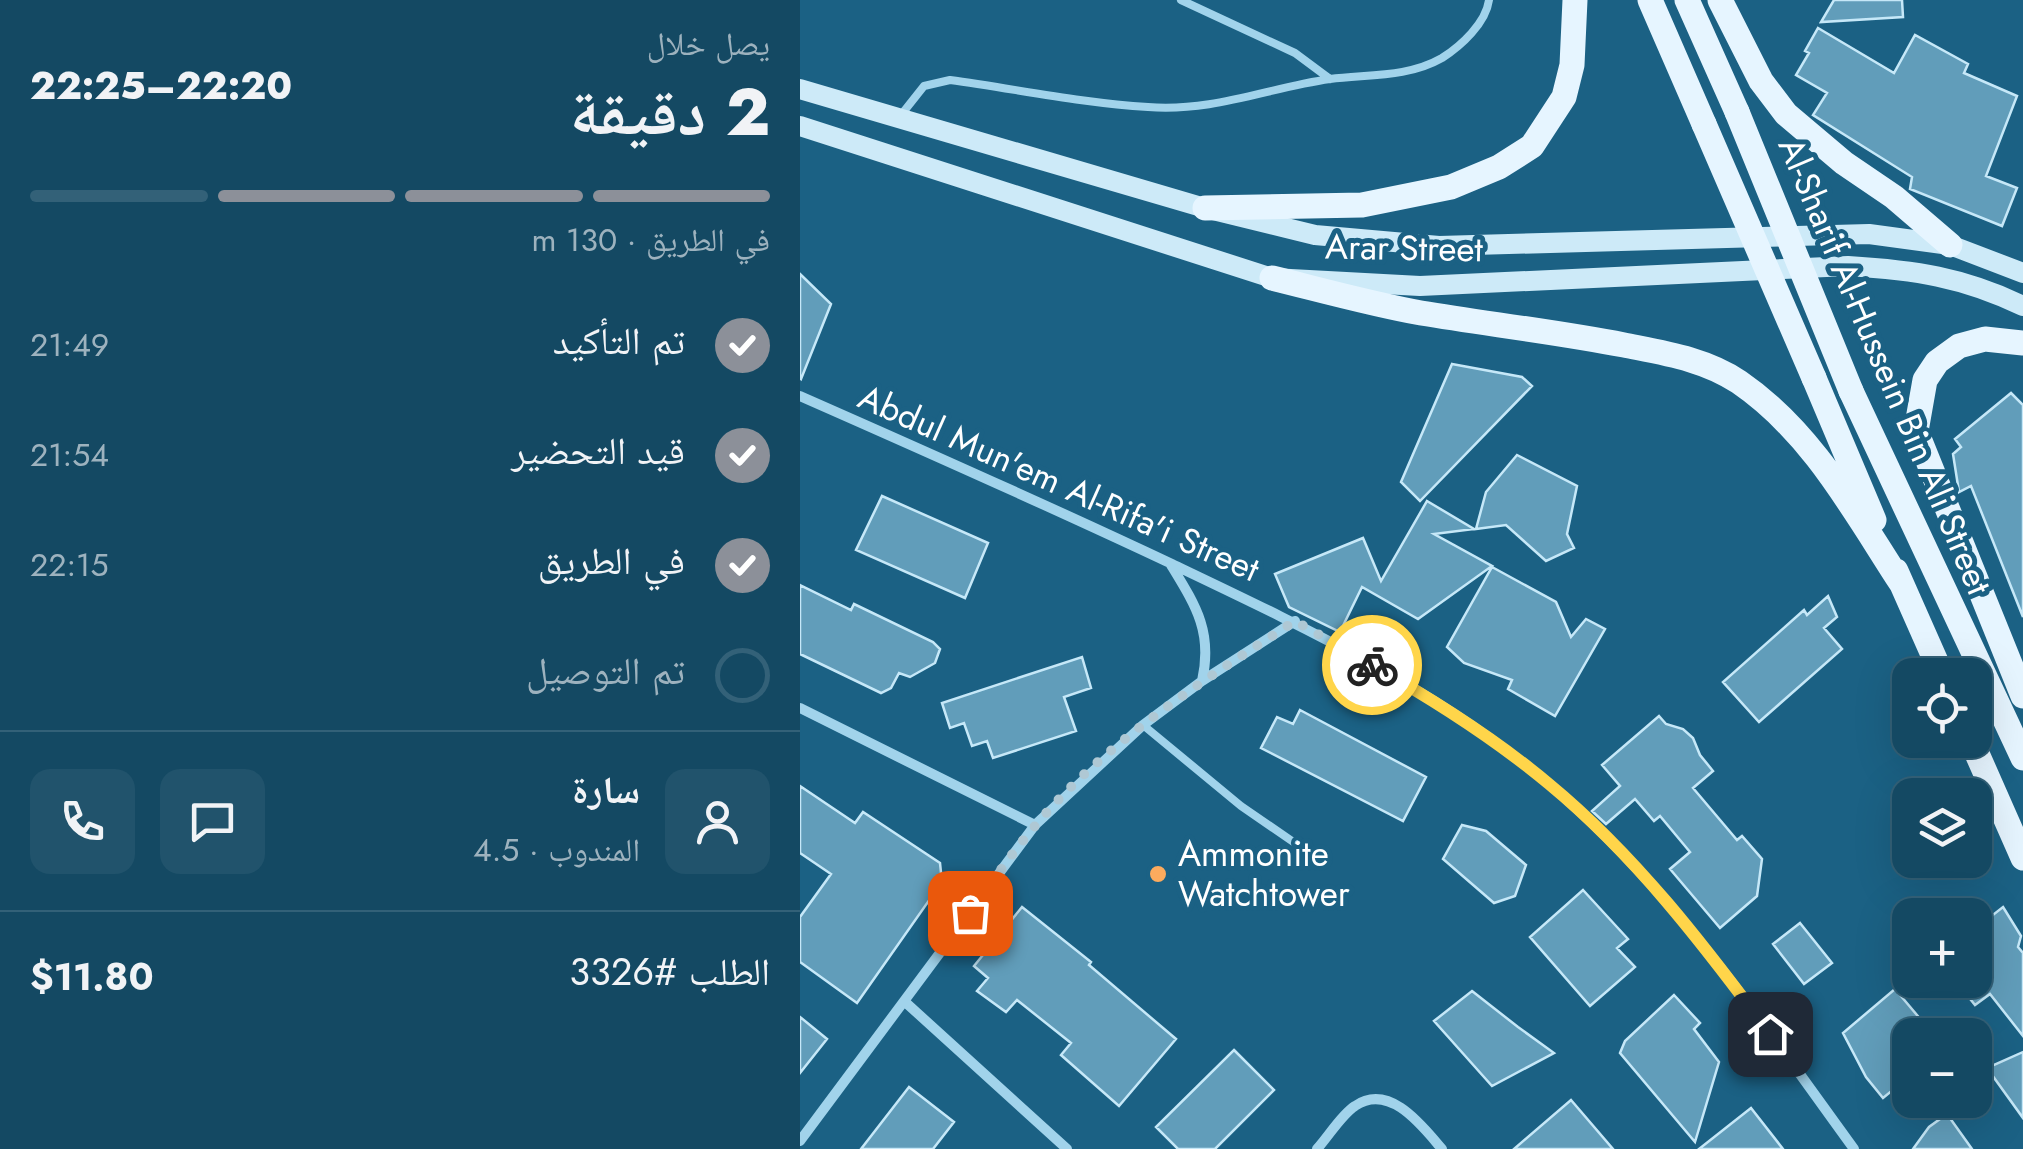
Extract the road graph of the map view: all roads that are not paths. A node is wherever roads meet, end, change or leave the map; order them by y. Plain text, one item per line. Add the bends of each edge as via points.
1 (1181, 0) edge
2 (1489, 0) edge
3 (1575, 0) edge
4 (1650, 0) edge
5 (1687, 0) edge
6 (1720, 0) edge
7 (1330, 79) junction
8 (800, 88) edge
9 (899, 118) junction
10 (800, 126) edge
11 (1204, 208) junction
12 (1950, 245) junction
13 (2023, 272) edge
14 (1272, 278) junction
15 (2023, 306) edge
16 (2023, 343) edge
17 (800, 396) edge
18 (1171, 564) junction
19 (1901, 582) junction
20 (1295, 621) junction
21 (1935, 658) edge
22 (1202, 681) junction
23 (2023, 696) edge
24 (800, 708) edge
25 (1143, 724) junction
26 (1979, 758) edge
27 (2023, 758) edge
28 (1035, 825) junction
29 (2023, 858) edge
30 (1318, 859) dead end
31 (904, 1001) junction
32 (800, 1141) edge
33 (1066, 1149) edge
34 (1317, 1149) edge
35 (1442, 1149) edge
36 (1854, 1149) edge

1 - 7 lane via 1295,53
2 - 7 lane via 1468,36 1440,59 1382,77
3 - 11 main road via 1564,97 1532,146 1499,167 1452,187 1362,205
4 - 19 main road, Al-Sharif Al-Hussein Bin Ali Street, bridge
5 - 27 main road, Al-Sharif Al-Hussein Bin Ali Street, bridge via 1851,392
6 - 12 main road via 1761,81 1786,114
7 - 9 lane via 1211,106 1150,108 950,80 924,86
8 - 9 main road, Arar Street
9 - 11 main road, Arar Street
10 - 14 main road, Arar Street
11 - 12 main road, Arar Street via 1315,235 1439,246 1830,234
12 - 13 main road, Arar Street
14 - 15 main road, Arar Street via 1420,286 1848,266 1908,269 1982,286
14 - 19 main road via 1712,368 1768,404 1815,452
16 - 23 main road via 1986,340 1959,346 1937,362 1925,380 1916,431
17 - 18 street, Abdul Mun'em Al-Rifa'i Street
18 - 20 street, Abdul Mun'em Al-Rifa'i Street
18 - 22 street via 1206,636
19 - 21 main road, Al-Sharif Al-Hussein Bin Ali Street
20 - 22 street
20 - 36 street, Abdul Mun'em Al-Rifa'i Street via 1444,706 1549,784 1624,855 1706,948
22 - 25 street
24 - 28 street
25 - 28 street
25 - 30 lane
26 - 29 main road
28 - 31 street
31 - 32 street
31 - 33 street
34 - 35 street via 1356,1105 1372,1100 1410,1113

